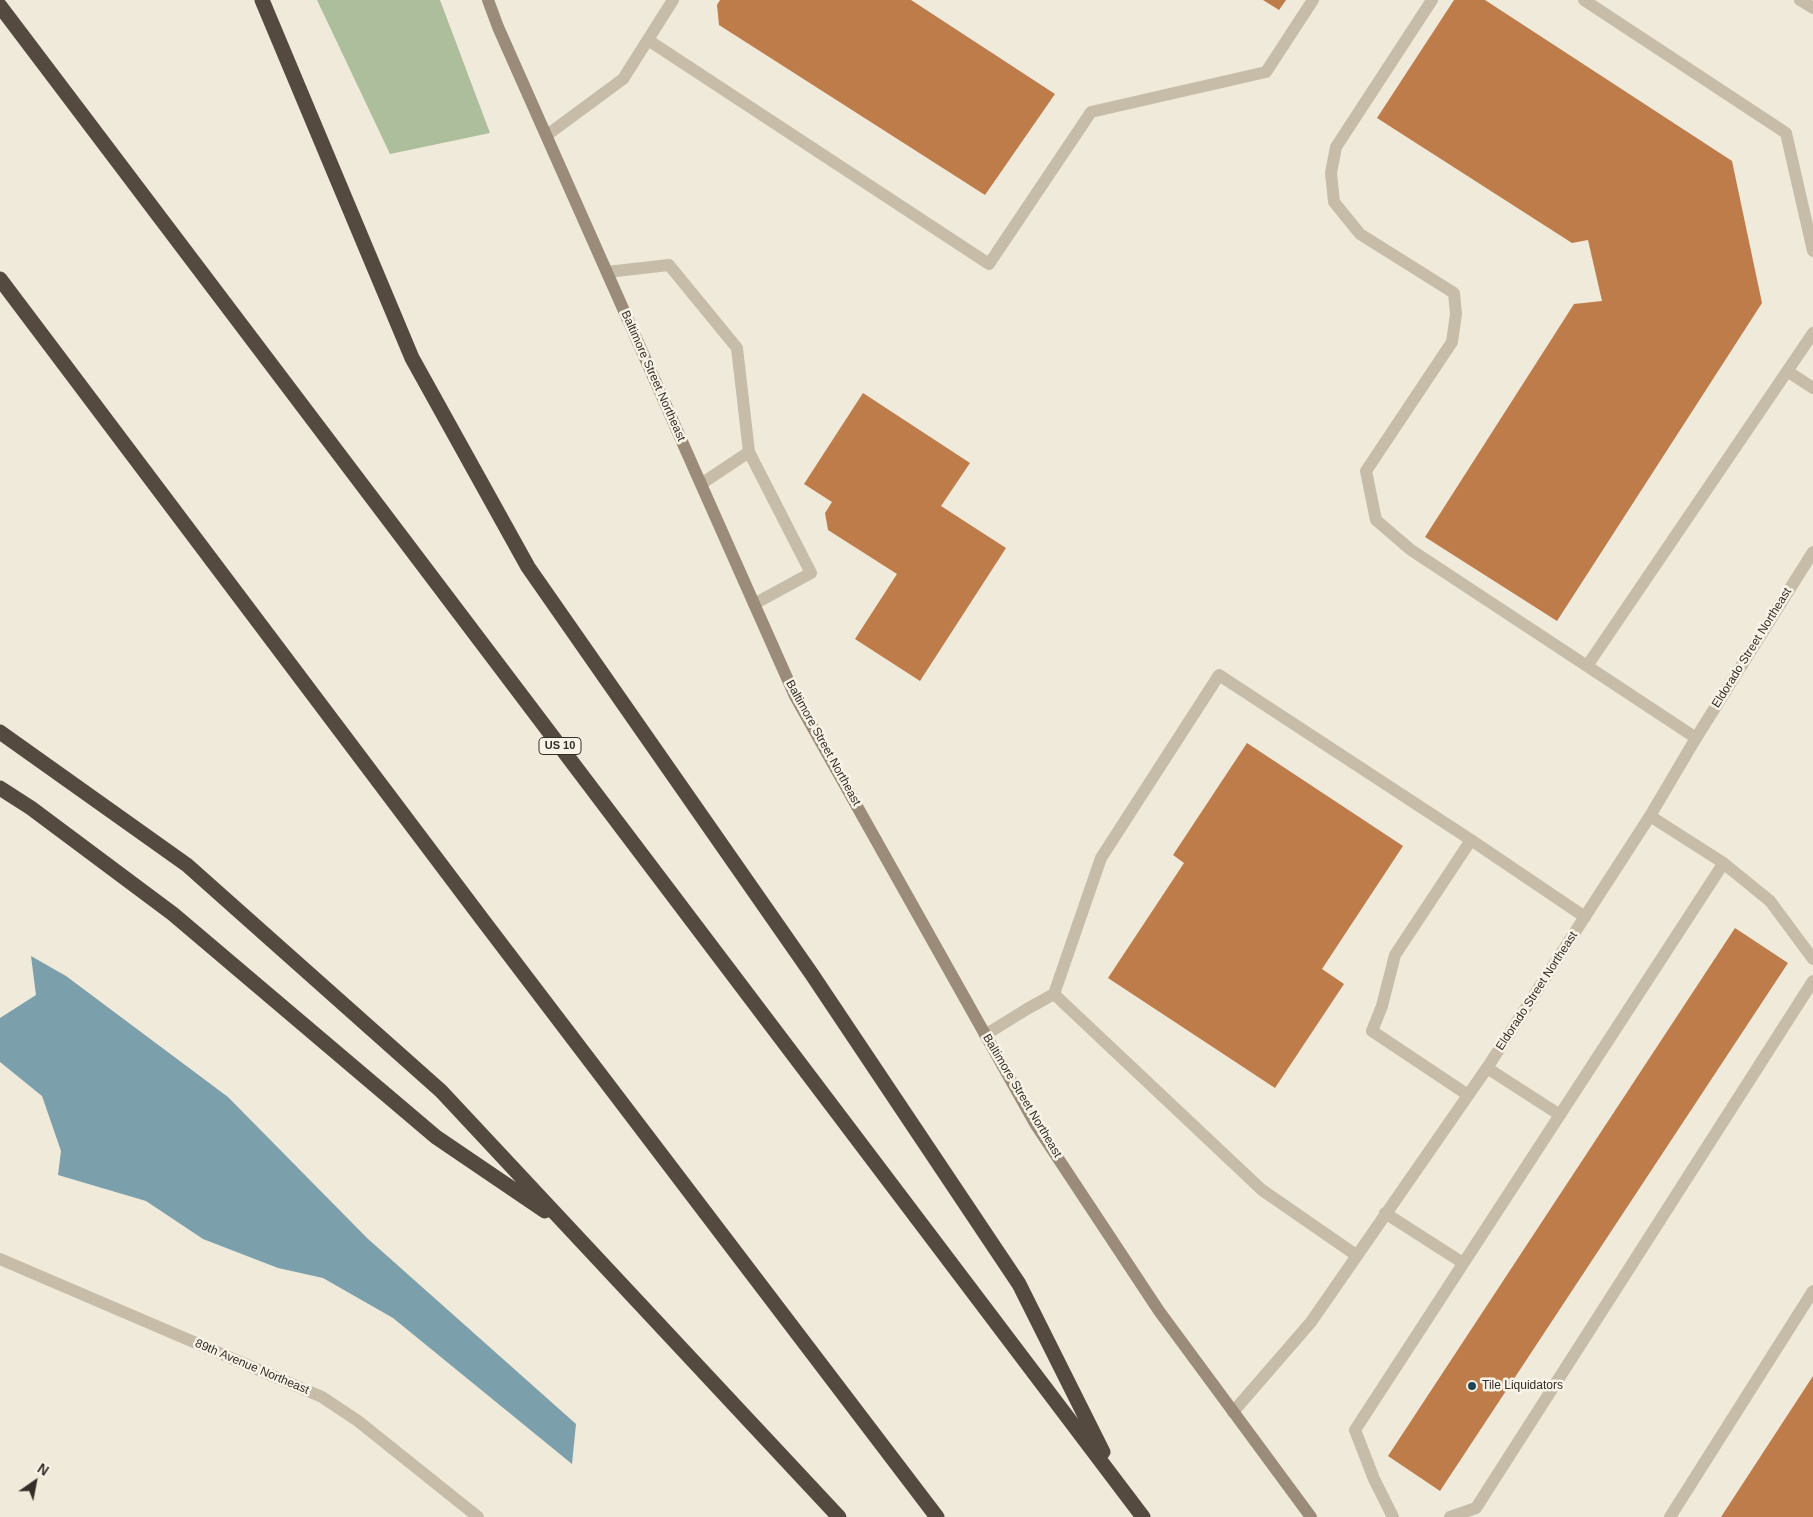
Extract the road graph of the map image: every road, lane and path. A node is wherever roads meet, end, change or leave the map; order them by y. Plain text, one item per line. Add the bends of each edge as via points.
1 (262, 0) edge
2 (488, 0) edge
3 (673, 0) edge
4 (1313, 0) edge
5 (1432, 0) edge
6 (1584, 0) edge
7 (1800, 0) edge
8 (0, 6) edge
9 (1813, 8) edge
10 (648, 40) junction
11 (547, 135) junction
12 (1813, 252) edge
13 (607, 272) junction
14 (0, 279) edge
15 (1813, 333) edge
16 (1788, 371) junction
17 (1813, 388) edge
18 (749, 452) junction
19 (701, 484) junction
20 (1813, 552) edge
21 (754, 604) junction
22 (1587, 666) junction
23 (0, 732) edge
24 (1696, 738) junction
25 (0, 788) edge
26 (1650, 816) junction
27 (1471, 840) junction
28 (1723, 864) junction
29 (1585, 917) junction
30 (1813, 959) edge
31 (1813, 981) edge
32 (1054, 994) junction
33 (985, 1035) junction
34 (1487, 1068) junction
35 (1468, 1095) junction
36 (1560, 1115) junction
37 (1385, 1213) junction
38 (569, 1228) junction
39 (1356, 1256) junction
40 (0, 1259) edge
41 (1463, 1264) junction
42 (1813, 1291) edge
43 (1233, 1412) junction
44 (1120, 1486) junction
45 (478, 1517) edge
46 (839, 1517) edge
47 (937, 1517) edge
48 (1143, 1517) edge
49 (1311, 1517) edge
50 (1393, 1517) edge
51 (1450, 1517) edge
52 (1670, 1517) edge

1 - 44 highway via 412,358 528,568 812,973 1019,1284
2 - 11 street, Baltimore Street Northeast
3 - 10 street
4 - 10 street via 1266,72 1091,112 989,264
5 - 22 street via 1336,147 1331,173 1334,202 1360,234 1454,293 1456,314 1452,342 1366,471 1376,520 1411,550
6 - 12 street via 1786,133
7 - 9 street
8 - 44 highway, US 10
10 - 11 street via 624,79
11 - 13 street, Baltimore Street Northeast
13 - 18 street via 669,266 737,348
13 - 19 street, Baltimore Street Northeast
14 - 47 highway
15 - 16 street
16 - 17 street
16 - 22 street
18 - 19 street
18 - 21 street via 811,573
19 - 21 street, Baltimore Street Northeast
20 - 24 street, Eldorado Street Northeast
21 - 33 street, Baltimore Street Northeast via 795,696
22 - 24 street
23 - 38 highway via 187,865 441,1091
24 - 26 street, Eldorado Street Northeast
25 - 38 highway via 173,914 436,1137
26 - 28 street
26 - 29 street, Eldorado Street Northeast
27 - 29 street
27 - 32 street via 1219,675 1101,858
27 - 35 street via 1395,955 1372,1031
28 - 30 street via 1770,902
28 - 36 street
29 - 34 street, Eldorado Street Northeast
31 - 51 street via 1476,1508
32 - 33 street
32 - 39 street via 1262,1190
33 - 43 street, Baltimore Street Northeast via 1036,1125 1159,1311
34 - 35 street, Eldorado Street Northeast
34 - 36 street
35 - 37 street, Eldorado Street Northeast
36 - 41 street
37 - 39 street, Eldorado Street Northeast
37 - 41 street
38 - 46 highway
39 - 43 street, Eldorado Street Northeast via 1311,1322
40 - 45 street, 89th Avenue Northeast via 322,1397 358,1421
41 - 50 street via 1355,1430
42 - 52 street
43 - 49 street, Baltimore Street Northeast
44 - 48 highway, US 10

